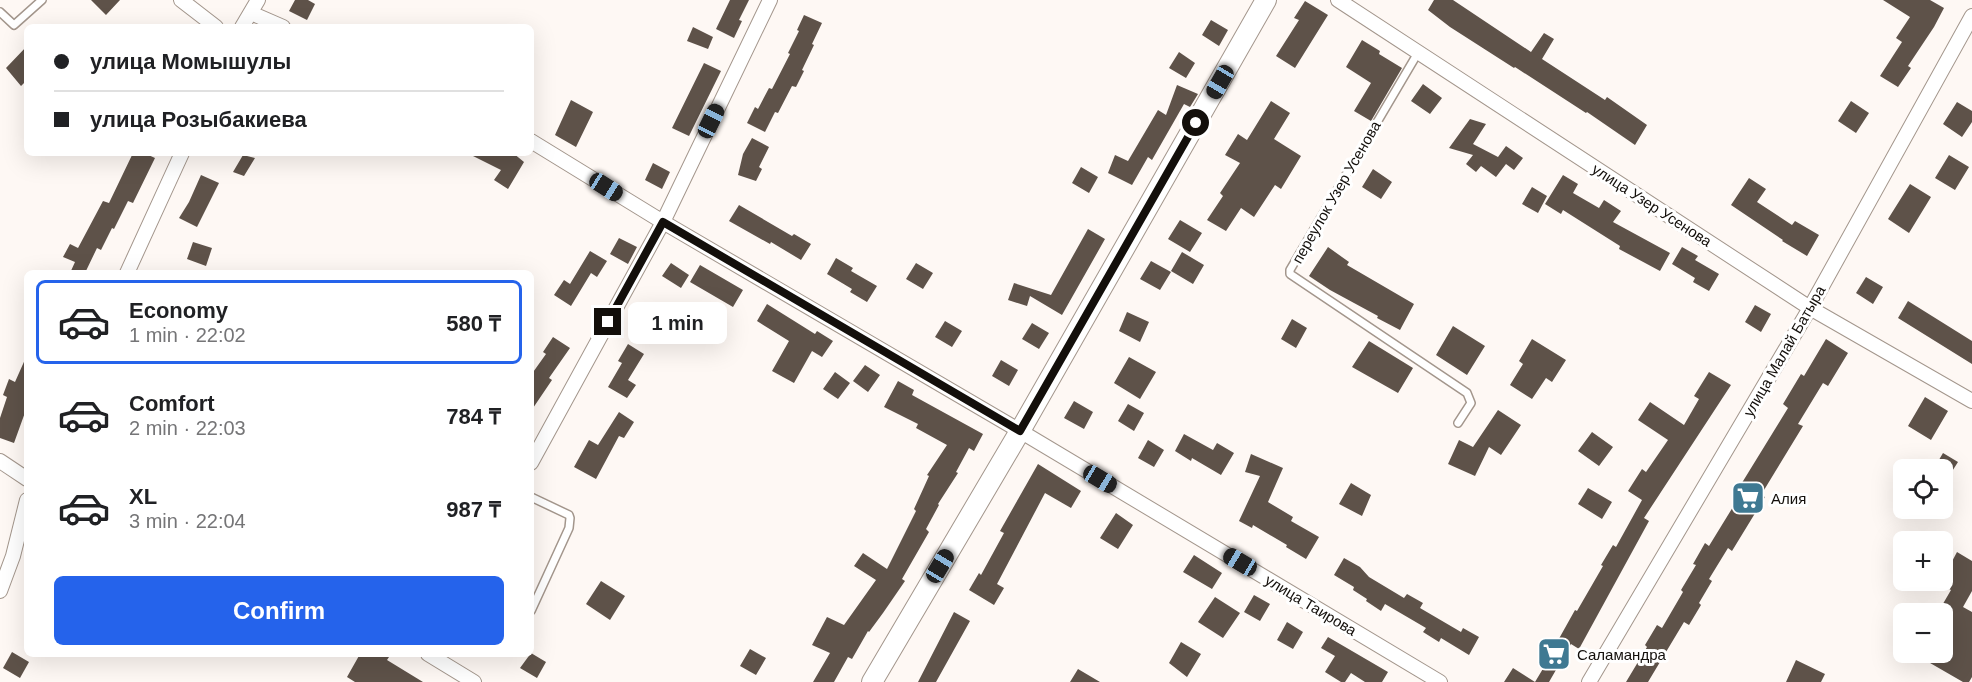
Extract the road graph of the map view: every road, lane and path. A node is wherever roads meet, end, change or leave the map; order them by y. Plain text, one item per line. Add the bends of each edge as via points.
1 (42, 0) edge
2 (181, 0) edge
3 (770, 0) edge
4 (1266, 0) edge
5 (1338, 0) edge
6 (254, 6) edge
7 (0, 12) edge
8 (1972, 16) edge
9 (212, 24) edge
10 (244, 24) edge
11 (279, 24) edge
12 (1419, 51) junction
13 (534, 143) edge
14 (181, 156) edge
15 (663, 222) junction
16 (128, 270) edge
17 (1810, 308) junction
18 (1972, 401) edge
19 (1458, 423) dead end
20 (1020, 431) junction
21 (534, 458) edge
22 (0, 462) edge
23 (24, 477) edge
24 (534, 498) edge
25 (24, 512) edge
26 (0, 591) edge
27 (534, 604) edge
28 (433, 657) edge
29 (474, 682) edge
30 (872, 682) edge
31 (1440, 682) edge
32 (1589, 682) edge

1 - 7 lane via 14,26
2 - 9 street
3 - 15 street
4 - 20 street
5 - 12 street, улица Узер Усенова
6 - 10 street
6 - 11 street
8 - 17 street, улица Малай Батыра
12 - 17 street, улица Узер Усенова
12 - 19 lane, переулок Узер Усенова via 1290,274 1467,393 1471,403
13 - 15 street, улица Таирова
14 - 16 street
15 - 20 street, улица Таирова
15 - 21 street
17 - 18 street, улица Узер Усенова
17 - 32 street, улица Малай Батыра
20 - 30 street
20 - 31 street, улица Таирова
22 - 23 street
24 - 27 lane via 570,518
25 - 26 street
28 - 29 street

